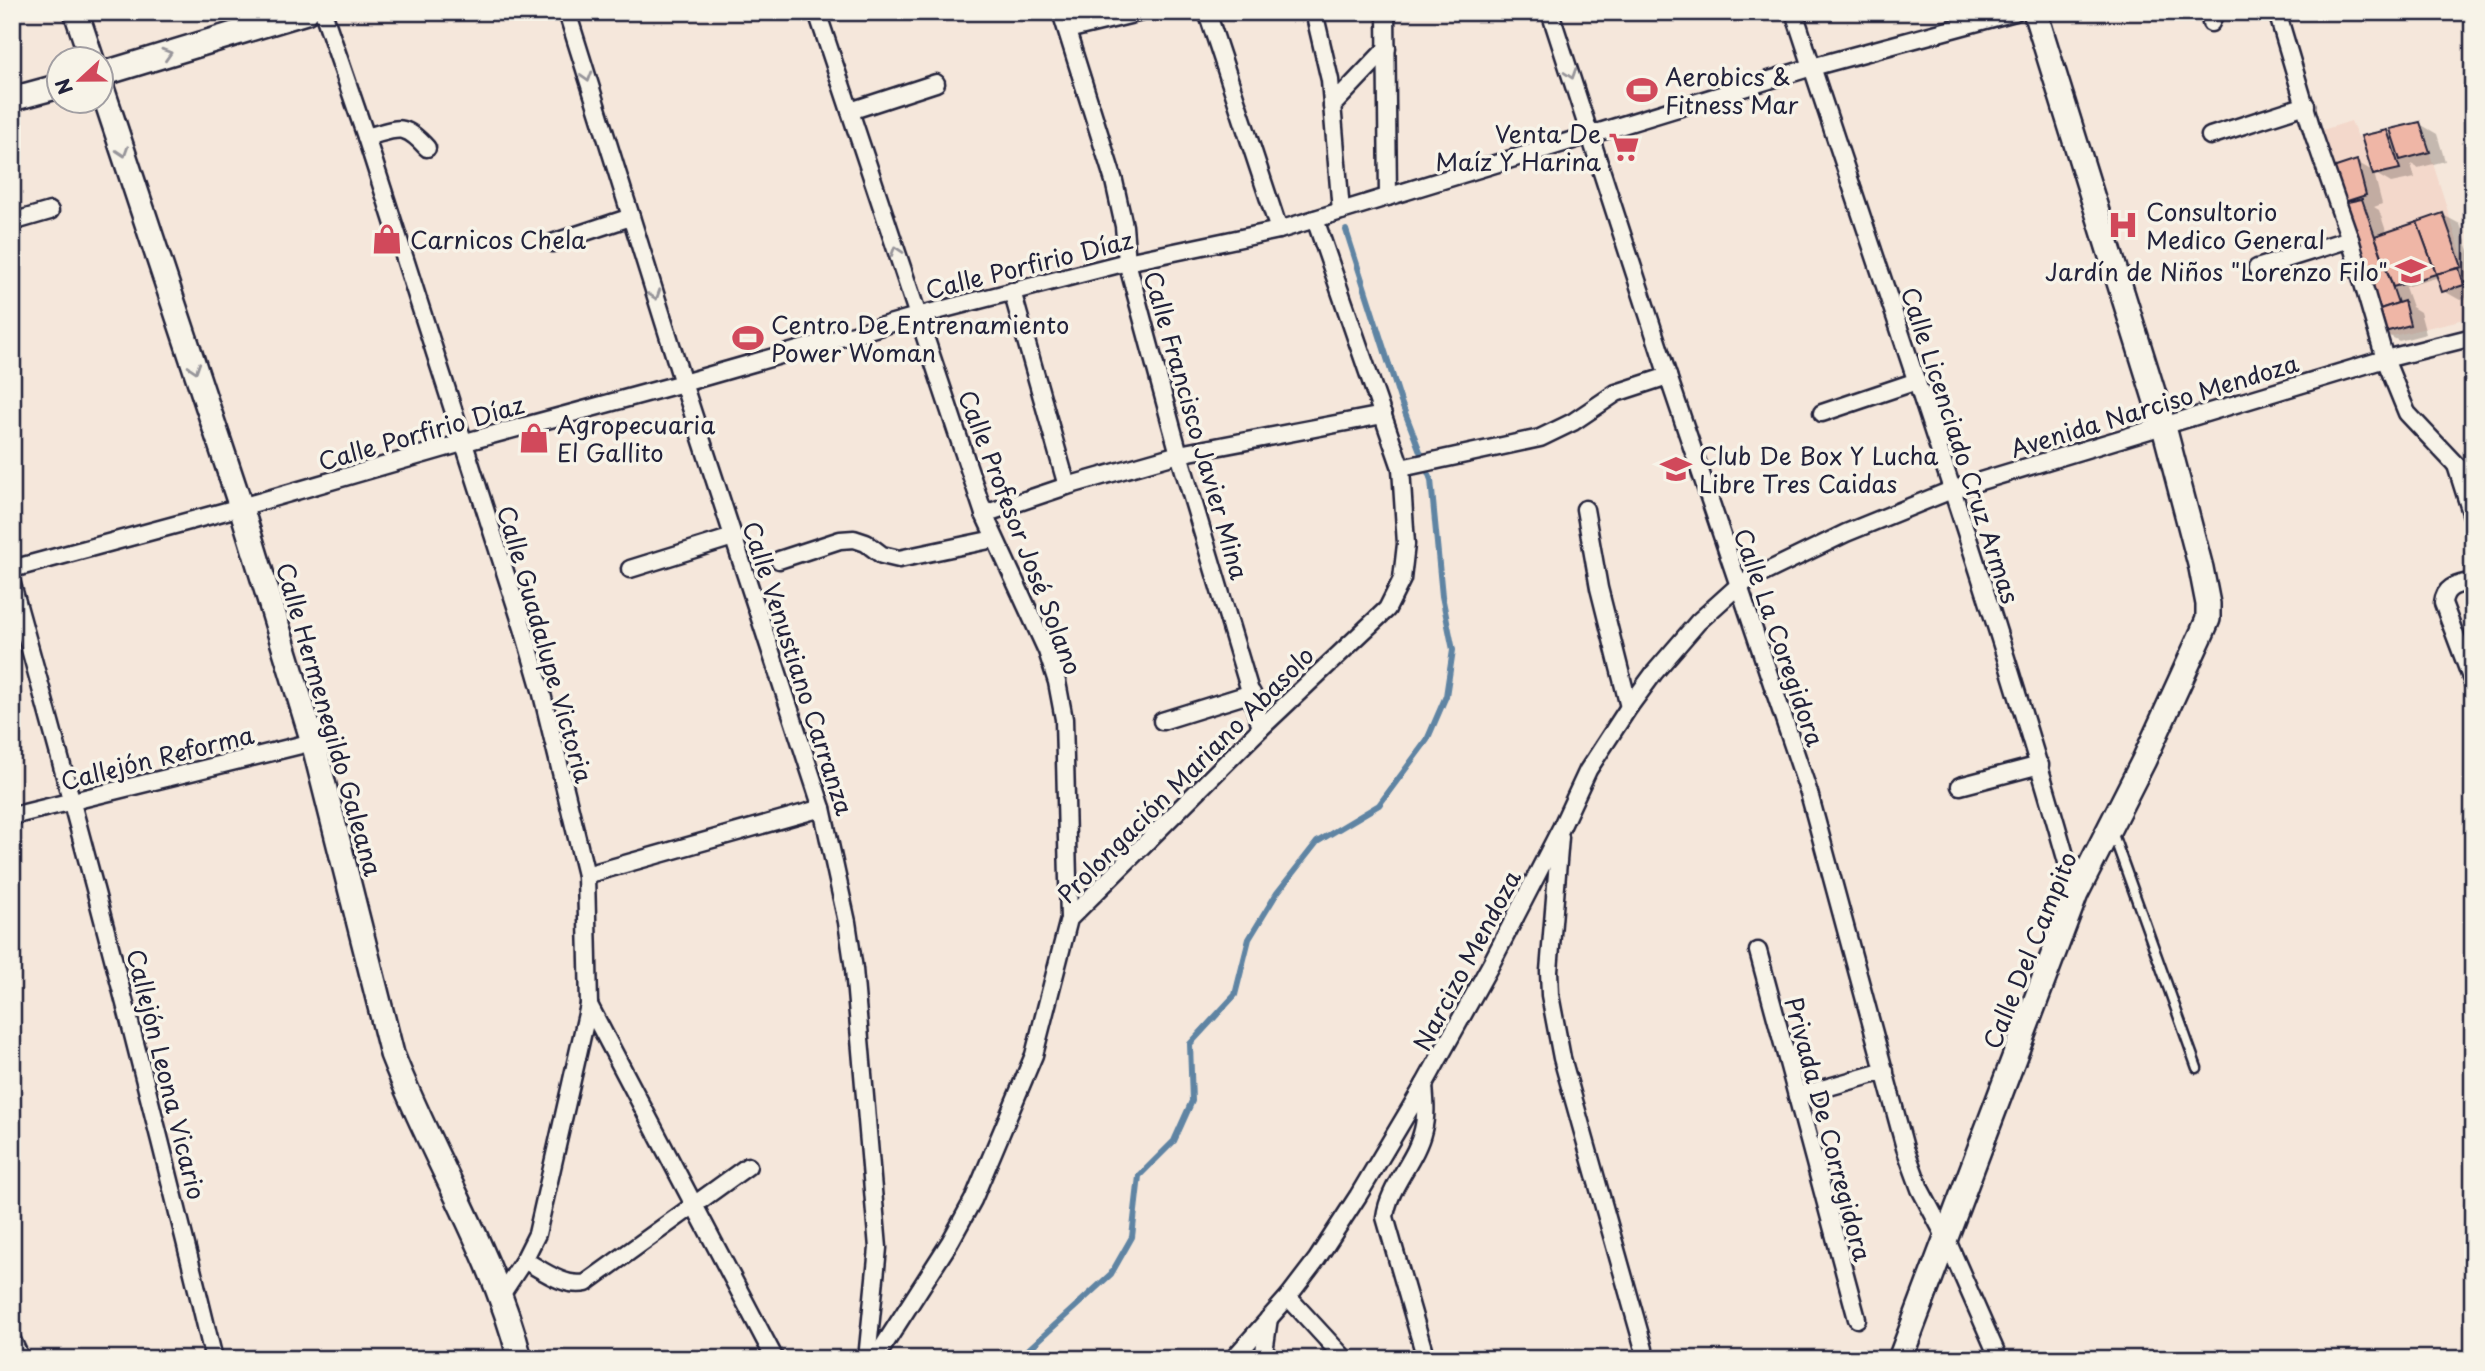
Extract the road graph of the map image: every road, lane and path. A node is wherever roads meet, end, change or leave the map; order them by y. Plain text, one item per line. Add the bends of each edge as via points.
1 (76, 12) edge
2 (306, 12) edge
3 (323, 12) edge
4 (567, 12) edge
5 (817, 12) edge
6 (1060, 12) edge
7 (1142, 12) edge
8 (1207, 12) edge
9 (1314, 12) edge
10 (1386, 12) edge
11 (1550, 12) edge
12 (1794, 12) edge
13 (2015, 12) edge
14 (2035, 12) edge
15 (2277, 12) edge
16 (1066, 30) junction
17 (87, 46) edge
18 (1387, 48) junction
19 (1812, 67) junction
20 (116, 70) edge
21 (936, 83) dead end
22 (46, 90) edge
23 (12, 99) edge
24 (2306, 105) junction
25 (1332, 106) junction
26 (850, 111) junction
27 (111, 116) edge
28 (1591, 135) junction
29 (2210, 136) dead end
30 (366, 137) junction
31 (426, 148) dead end
32 (1388, 197) junction
33 (50, 211) dead end
34 (1341, 211) junction
35 (631, 217) junction
36 (1315, 219) junction
37 (12, 222) edge
38 (1279, 230) junction
39 (2350, 239) junction
40 (552, 243) dead end
41 (1127, 262) junction
42 (2257, 268) dead end
43 (1012, 290) junction
44 (917, 316) junction
45 (2473, 337) edge
46 (2385, 359) junction
47 (1668, 376) junction
48 (1917, 381) junction
49 (683, 383) junction
50 (1822, 413) dead end
51 (1383, 415) junction
52 (2164, 427) junction
53 (462, 443) junction
54 (1179, 454) junction
55 (2456, 465) junction
56 (1408, 466) junction
57 (2473, 478) edge
58 (1068, 486) junction
59 (1954, 489) junction
60 (241, 507) junction
61 (1585, 509) dead end
62 (985, 514) junction
63 (2473, 519) edge
64 (733, 537) junction
65 (994, 539) junction
66 (779, 560) dead end
67 (12, 569) edge
68 (629, 569) dead end
69 (2473, 581) edge
70 (12, 584) edge
71 (1739, 585) junction
72 (2473, 683) edge
73 (1252, 693) junction
74 (1629, 707) junction
75 (1162, 721) dead end
76 (1262, 728) junction
77 (313, 742) junction
78 (2040, 765) junction
79 (1960, 786) dead end
80 (73, 801) junction
81 (822, 808) junction
82 (12, 816) edge
83 (1561, 828) junction
84 (2110, 828) junction
85 (586, 875) junction
86 (2076, 894) junction
87 (1069, 919) junction
88 (1758, 951) dead end
89 (589, 1005) junction
90 (2197, 1068) dead end
91 (1885, 1071) junction
92 (1424, 1085) junction
93 (1797, 1096) junction
94 (748, 1166) dead end
95 (695, 1206) junction
96 (1946, 1238) junction
97 (524, 1260) junction
98 (501, 1295) junction
99 (1288, 1297) junction
100 (1269, 1318) junction
101 (1857, 1319) dead end
102 (12, 1340) edge
103 (1644, 1349) dead end
104 (21, 1359) edge
105 (214, 1359) edge
106 (520, 1359) edge
107 (775, 1359) edge
108 (867, 1359) edge
109 (876, 1359) edge
110 (1233, 1359) edge
111 (1263, 1359) edge
112 (1345, 1359) edge
113 (1426, 1359) edge
114 (1900, 1359) edge
115 (1999, 1359) edge

1 - 17 street
20 -> 2 street
3 - 30 street, Calle Guadalupe Victoria
4 -> 35 street, Calle Venustiano Carranza
5 - 26 street, Calle Profesor José Solano
6 - 16 street, Calle Francisco Javier Mina
7 - 16 street
8 - 38 street
9 - 25 street
10 - 18 street
11 -> 28 street, Calle La Coregidora
12 - 19 street, Calle Licenciado Cruz Armas
13 - 19 street, Calle Porfirio Díaz
14 - 52 street, Calle Del Campito
15 - 24 street
16 - 41 street, Calle Francisco Javier Mina via 1121,205
18 - 25 street
18 - 32 street
19 - 28 street, Calle Porfirio Díaz
19 - 48 street, Calle Licenciado Cruz Armas
21 - 26 street
22 - 23 street
24 - 29 street
24 - 39 street
25 - 34 street
44 -> 26 street, Calle Profesor José Solano
27 -> 60 street, Calle Hermenegildo Galeana
28 - 32 street, Calle Porfirio Díaz
28 - 47 street, Calle La Coregidora
30 - 31 street via 405,129
30 - 53 street, Calle Guadalupe Victoria
32 - 34 street, Calle Porfirio Díaz
33 - 37 street
34 - 36 street, Calle Porfirio Díaz
35 - 40 street
35 -> 49 street, Calle Venustiano Carranza
36 - 38 street, Calle Porfirio Díaz
36 - 51 street, Prolongación Mariano Abasolo
38 - 41 street, Calle Porfirio Díaz
39 - 42 street
39 - 46 street
41 - 43 street, Calle Porfirio Díaz
41 - 54 street, Calle Francisco Javier Mina
43 - 44 street, Calle Porfirio Díaz
43 - 58 street
44 - 49 street, Calle Porfirio Díaz
44 - 62 street, Calle Profesor José Solano
45 - 46 street, Avenida Narciso Mendoza
46 - 52 street, Avenida Narciso Mendoza
46 - 55 street via 2407,413
47 - 56 street via 1616,393 1540,438
47 - 71 street, Calle La Coregidora
48 - 50 street
48 - 59 street, Calle Licenciado Cruz Armas
49 - 53 street, Calle Porfirio Díaz
49 - 64 street, Calle Venustiano Carranza
51 - 54 street
51 - 56 street, Prolongación Mariano Abasolo
52 - 59 street, Avenida Narciso Mendoza
52 - 84 street, Calle Del Campito via 2209,612
53 - 60 street, Calle Porfirio Díaz
53 - 85 street, Calle Guadalupe Victoria via 537,678
54 - 58 street
54 - 73 street, Calle Francisco Javier Mina
55 - 57 street
55 - 63 street
56 - 76 street, Prolongación Mariano Abasolo via 1402,579 1387,609
58 - 62 street
59 - 71 street, Avenida Narciso Mendoza via 1846,533
59 - 78 street, Calle Licenciado Cruz Armas
60 - 67 street, Calle Porfirio Díaz
60 - 77 street, Calle Hermenegildo Galeana
61 - 74 street
62 - 65 street, Calle Profesor José Solano
64 - 68 street
64 - 81 street, Calle Venustiano Carranza
65 - 66 street via 899,559 854,539 840,540
65 - 87 street, Calle Profesor José Solano via 1042,639 1057,682 1064,719
69 - 72 street via 2451,587 2443,603
70 - 80 street, Callejón Leona Vicario
71 - 74 street, Narcizo Mendoza via 1698,622
71 - 91 street, Calle La Coregidora via 1812,804
73 - 75 street
73 - 76 street, Calle Francisco Javier Mina
74 - 83 street, Narcizo Mendoza via 1588,770
76 - 87 street, Prolongación Mariano Abasolo
77 - 80 street, Callejón Reforma
77 - 98 street, Calle Hermenegildo Galeana via 392,1054
78 - 79 street
78 - 86 street, Calle Licenciado Cruz Armas
80 - 82 street, Callejón Reforma
80 - 105 street, Callejón Leona Vicario
81 - 85 street
81 - 108 street, Calle Venustiano Carranza via 854,969 878,1248
83 - 92 street, Narcizo Mendoza
83 - 103 street via 1550,995 1562,1058
84 - 86 street, Calle Del Campito
84 - 90 lane
85 - 89 street, Calle Guadalupe Victoria
86 - 96 street, Calle Del Campito
87 - 109 street, Prolongación Mariano Abasolo via 1034,1055 973,1200
88 - 93 street, Privada De Corregidora
89 - 95 street
89 - 97 street, Calle Guadalupe Victoria via 546,1202
91 - 93 street
91 - 96 street, Calle La Coregidora via 1905,1148
92 - 99 street, Narcizo Mendoza via 1358,1196
92 - 113 street via 1423,1130 1387,1203 1385,1217
93 - 101 street, Privada De Corregidora
94 - 95 street
95 - 97 street via 586,1283 567,1283
95 - 107 street
96 - 114 street, Calle Del Campito
96 - 115 street, Calle La Coregidora
97 - 98 street, Calle Guadalupe Victoria
98 - 106 street, Calle Hermenegildo Galeana
99 - 100 street, Narcizo Mendoza
99 - 112 street
100 - 110 street, Narcizo Mendoza
100 - 111 street
102 - 104 street

